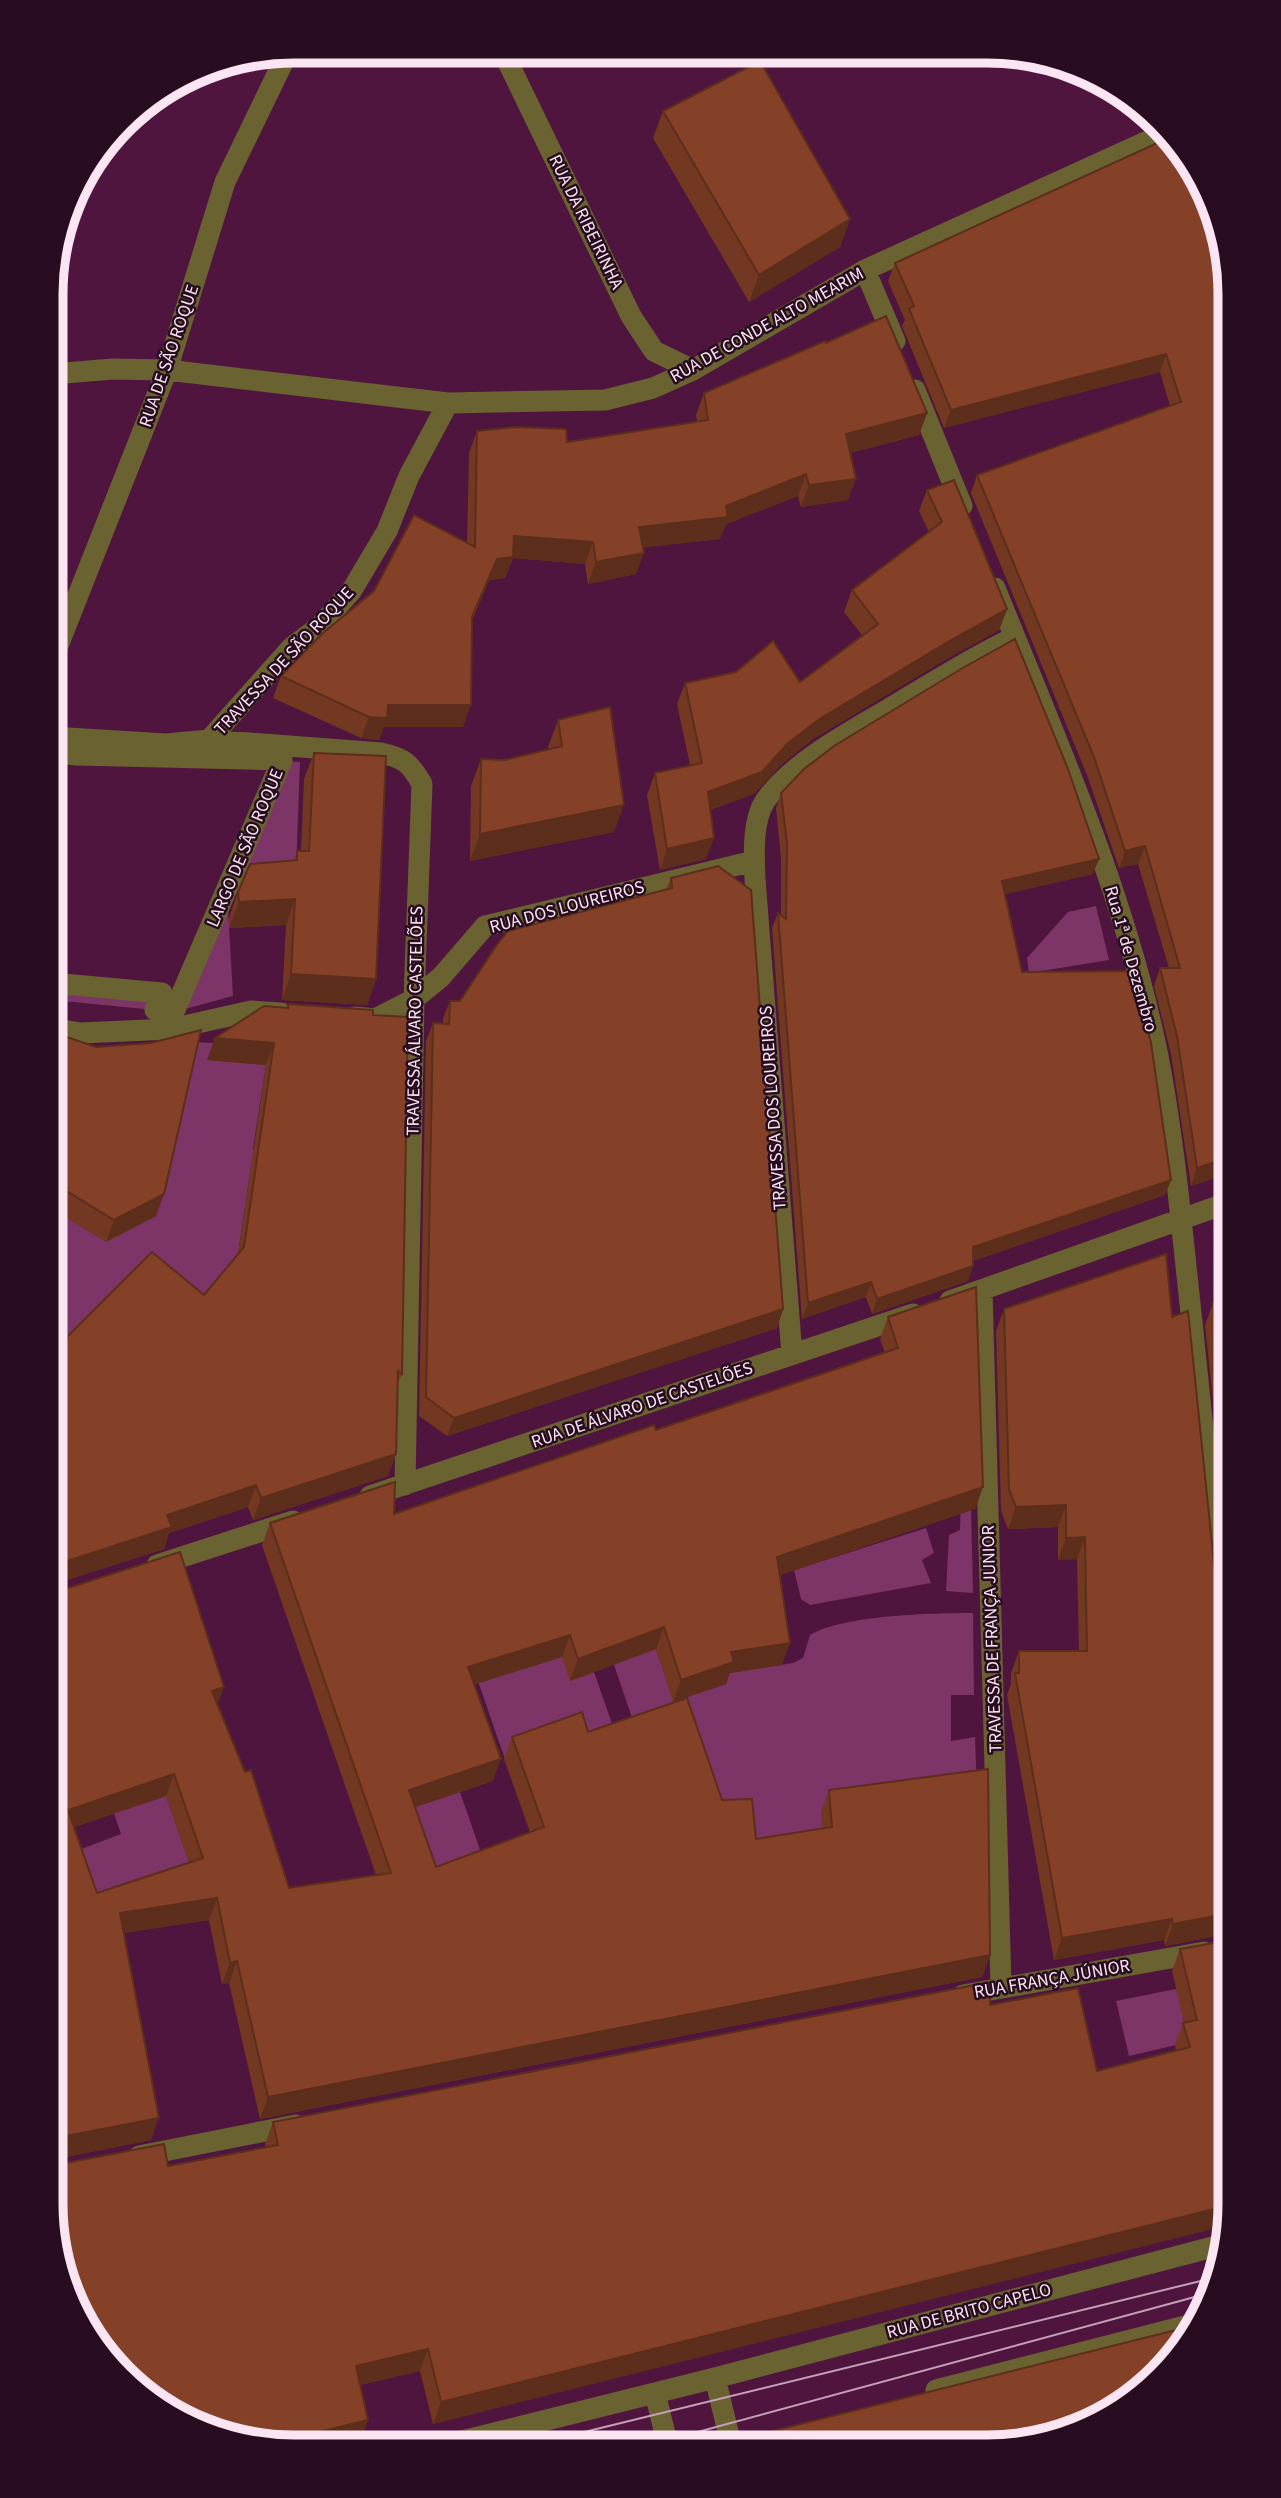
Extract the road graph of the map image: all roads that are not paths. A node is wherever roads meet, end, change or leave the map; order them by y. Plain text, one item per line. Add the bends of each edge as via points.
1 (508, 63) edge
2 (282, 64) edge
3 (1156, 137) edge
4 (865, 270) junction
5 (167, 370) junction
6 (693, 370) junction
7 (63, 373) edge
8 (448, 403) junction
9 (968, 521) edge
10 (988, 569) edge
11 (63, 633) edge
12 (1015, 637) junction
13 (63, 738) edge
14 (209, 740) junction
15 (63, 753) edge
16 (754, 861) junction
17 (63, 984) edge
18 (414, 999) junction
19 (301, 1014) edge
20 (339, 1017) edge
21 (63, 1030) edge
22 (1218, 1206) edge
23 (1181, 1219) junction
24 (982, 1290) junction
25 (792, 1355) junction
26 (405, 1485) junction
27 (345, 1504) edge
28 (309, 1516) edge
29 (142, 1570) edge
30 (1218, 1575) edge
31 (1218, 1949) edge
32 (1001, 1987) junction
33 (947, 1998) edge
34 (322, 2120) edge
35 (119, 2160) edge
36 (1214, 2247) edge
37 (1182, 2327) edge
38 (715, 2378) junction
39 (655, 2393) junction
40 (918, 2395) edge
41 (486, 2435) edge
42 (665, 2435) edge
43 (730, 2435) edge

1 - 6 street, RUA DA RIBEIRINHA via 631,316 654,351
2 - 5 street, RUA DE SÃO ROQUE via 225,182
3 - 4 street, RUA DE CONDE ALTO MEARIM
4 - 6 street, RUA DE CONDE ALTO MEARIM
4 - 9 street
5 - 7 street, RUA DE CONDE ALTO MEARIM
5 - 8 street, RUA DE CONDE ALTO MEARIM
5 - 11 street, RUA DE SÃO ROQUE
6 - 8 street, RUA DE CONDE ALTO MEARIM via 653,388 606,400
8 - 14 street, TRAVESSA DE SÃO ROQUE via 409,476 387,531 352,590 321,625 292,647
10 - 12 street, Rua 1ª de Dezembro
12 - 16 street via 964,663 797,768 764,802 755,833
12 - 23 street, Rua 1ª de Dezembro via 1075,780 1125,927 1158,1056
13 - 14 street, TRAVESSA DE SÃO ROQUE via 166,744
14 - 18 street, TRAVESSA ÁLVARO CASTELÕES via 381,753 401,758 414,771 422,784
15 - 17 street, LARGO DE SÃO ROQUE via 282,760 174,1012 155,1010 162,993
16 - 18 street, RUA DOS LOUREIROS via 485,926 441,977
16 - 25 street, TRAVESSA DOS LOUREIROS
18 - 20 street, RUA DOS LOUREIROS via 375,1019
18 - 26 street, TRAVESSA ÁLVARO CASTELÕES
19 - 21 street via 251,1011 171,1029
22 - 23 street, RUA DE ÁLVARO DE CASTELÕES
23 - 24 street, RUA DE ÁLVARO DE CASTELÕES
23 - 30 street, Rua 1ª de Dezembro
24 - 25 street, RUA DE ÁLVARO DE CASTELÕES
24 - 32 street, TRAVESSA DE FRANÇA JUNIOR
25 - 26 street, RUA DE ÁLVARO DE CASTELÕES
26 - 27 street, RUA DE ÁLVARO DE CASTELÕES
28 - 29 street
31 - 32 street, RUA FRANÇA JÚNIOR
32 - 33 street, RUA FRANÇA JÚNIOR
34 - 35 street
36 - 38 street, RUA DE BRITO CAPELO
37 - 40 street
38 - 39 street, RUA DE BRITO CAPELO
38 - 43 street
39 - 41 street, RUA DE BRITO CAPELO
39 - 42 street

